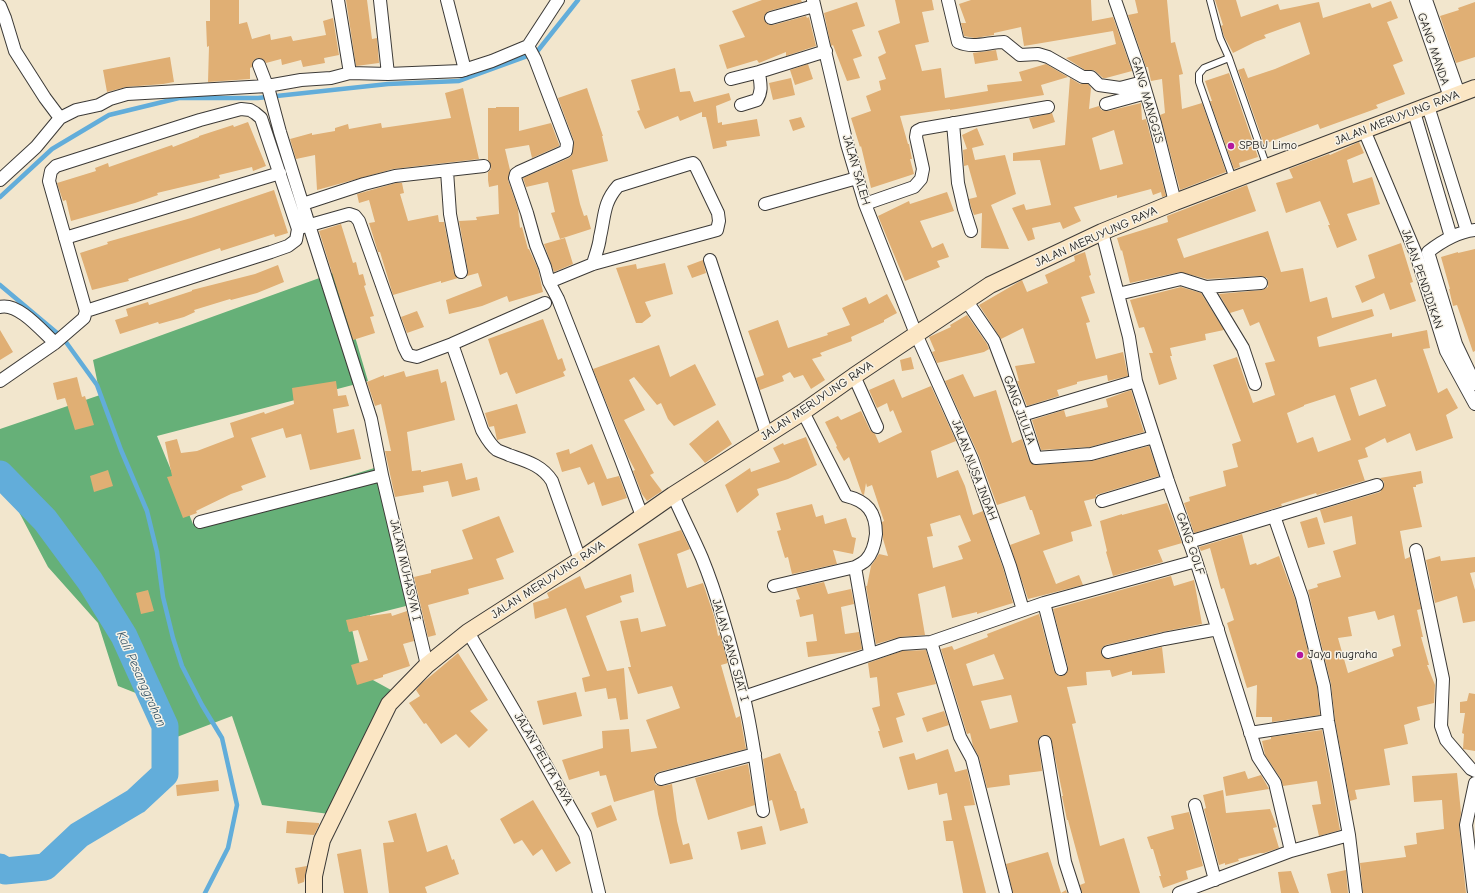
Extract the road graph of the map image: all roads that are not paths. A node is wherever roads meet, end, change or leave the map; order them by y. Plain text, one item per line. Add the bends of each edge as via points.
1 (338, 0) edge
2 (380, 0) edge
3 (447, 0) edge
4 (558, 0) edge
5 (948, 0) edge
6 (1115, 0) edge
7 (1210, 0) edge
8 (1416, 0) edge
9 (1426, 0) edge
10 (813, 3) edge
11 (0, 6) edge
12 (771, 18) dead end
13 (826, 51) junction
14 (531, 52) junction
15 (1229, 58) junction
16 (259, 65) dead end
17 (466, 70) junction
18 (759, 72) junction
19 (350, 73) junction
20 (388, 74) junction
21 (731, 79) dead end
22 (1144, 87) junction
23 (268, 88) junction
24 (1475, 88) edge
25 (1454, 96) junction
26 (1106, 104) dead end
27 (741, 105) dead end
28 (1048, 107) dead end
29 (1421, 109) junction
30 (60, 118) junction
31 (953, 123) junction
32 (1364, 130) junction
33 (484, 166) dead end
34 (1267, 167) junction
35 (447, 171) junction
36 (280, 173) junction
37 (857, 178) junction
38 (0, 180) edge
39 (1234, 180) junction
40 (1175, 202) junction
41 (303, 204) junction
42 (765, 204) dead end
43 (865, 204) junction
44 (303, 227) junction
45 (1471, 230) edge
46 (971, 231) dead end
47 (1102, 232) junction
48 (1450, 236) junction
49 (65, 238) junction
50 (710, 260) dead end
51 (593, 264) junction
52 (461, 272) dead end
53 (549, 282) junction
54 (1261, 283) dead end
55 (1206, 287) junction
56 (1118, 294) junction
57 (966, 300) junction
58 (545, 302) dead end
59 (0, 307) edge
60 (85, 315) junction
61 (916, 334) junction
62 (56, 341) junction
63 (452, 344) junction
64 (854, 376) junction
65 (0, 381) edge
66 (1136, 381) junction
67 (1255, 384) dead end
68 (1475, 384) edge
69 (1475, 404) edge
70 (803, 412) junction
71 (1022, 415) junction
72 (877, 427) dead end
73 (768, 434) junction
74 (1154, 437) junction
75 (382, 475) junction
76 (1168, 481) junction
77 (1377, 485) dead end
78 (673, 495) junction
79 (1102, 501) dead end
80 (642, 516) junction
81 (1274, 516) junction
82 (200, 522) dead end
83 (1189, 542) junction
84 (1416, 550) dead end
85 (580, 560) junction
86 (1196, 561) junction
87 (855, 567) junction
88 (774, 586) dead end
89 (1044, 603) junction
90 (1023, 610) junction
91 (1218, 629) junction
92 (468, 632) junction
93 (931, 642) junction
94 (1108, 652) dead end
95 (870, 653) junction
96 (427, 665) junction
97 (1061, 669) dead end
98 (744, 697) junction
99 (1328, 721) junction
100 (1250, 734) junction
101 (1045, 742) dead end
102 (755, 754) junction
103 (1475, 771) edge
104 (661, 779) dead end
105 (1475, 783) edge
106 (1195, 805) dead end
107 (763, 811) dead end
108 (1349, 835) junction
109 (1291, 851) junction
110 (1215, 880) junction
111 (314, 893) edge
112 (599, 893) edge
113 (1006, 893) edge
114 (1075, 893) edge
115 (1181, 893) edge
116 (1356, 893) edge
117 (1474, 893) edge

1 - 19 street
2 - 20 street
3 - 17 street
4 - 14 street
5 - 22 street via 958,42 964,45 1004,42 1020,55 1038,54 1048,57 1083,77 1092,78 1099,85 1120,88
6 - 22 street, GANG MANGGIS
7 - 15 lane via 1220,38
8 - 25 street, GANG MANDA
9 - 25 street, GANG MANDA
10 - 12 street
10 - 13 street, JALAN SALEH
11 - 30 street via 15,51
13 - 18 street
13 - 37 street, JALAN SALEH
14 - 17 street
14 - 53 street via 567,143 566,151 519,172 515,178
15 - 34 lane
15 - 39 lane via 1204,68 1198,74
16 - 23 street
17 - 20 street
18 - 21 street
18 - 27 street via 761,94 757,100
19 - 20 street
19 - 23 street
22 - 26 street
22 - 40 street, GANG MANGGIS
23 - 30 street via 127,94 99,105 76,110
23 - 41 street
24 - 25 main road, JALAN MERUYUNG RAYA
25 - 29 main road, JALAN MERUYUNG RAYA
28 - 31 street
29 - 32 main road, JALAN MERUYUNG RAYA
29 - 45 street
29 - 48 street
30 - 38 street via 36,148
31 - 43 street via 917,131 923,169 921,179 914,187
31 - 46 street via 958,183
32 - 34 main road, JALAN MERUYUNG RAYA
32 - 69 street, JALAN PENDIDIKAN via 1416,254 1446,351
33 - 35 street
34 - 39 main road, JALAN MERUYUNG RAYA
35 - 41 street via 395,176
35 - 52 street via 450,214
36 - 44 street
36 - 49 street
36 - 49 street via 262,118 255,113 241,109 200,120 56,166 51,171 49,181
37 - 42 street
37 - 43 street, JALAN SALEH
39 - 40 main road, JALAN MERUYUNG RAYA
40 - 47 main road, JALAN MERUYUNG RAYA
41 - 44 street
43 - 61 street, JALAN SALEH
44 - 60 street via 296,240 288,246
44 - 63 street via 348,214 354,216 358,220 408,355 417,357
44 - 75 street, JALAN MUHASYM I via 371,419
45 - 48 street
47 - 56 street, GANG GOLF
47 - 57 main road, JALAN MERUYUNG RAYA via 990,285
48 - 68 street via 1428,252 1456,344
49 - 60 street
50 - 73 street
51 - 51 street via 605,205 618,186 689,164 695,165 718,213 717,230
51 - 53 street
53 - 80 street via 558,299
54 - 55 street
55 - 56 street via 1181,279
55 - 67 street via 1243,348
56 - 66 street, GANG GOLF via 1129,337
57 - 61 main road, JALAN MERUYUNG RAYA
57 - 71 street, GANG JIULIA via 994,341
58 - 63 street
59 - 62 street via 13,308 24,314
60 - 62 street
61 - 64 main road, JALAN MERUYUNG RAYA
61 - 90 street, JALAN NUSA INDAH via 972,459
62 - 65 street
63 - 85 street via 487,439 499,451 529,462 547,473
64 - 70 main road, JALAN MERUYUNG RAYA
64 - 72 street
66 - 71 street
66 - 74 street, GANG GOLF
70 - 73 main road, JALAN MERUYUNG RAYA
70 - 87 street via 846,496 862,502 874,516 876,542 866,560
71 - 74 street, GANG JIULIA via 1036,458 1090,454
73 - 78 main road, JALAN MERUYUNG RAYA
74 - 76 street, GANG GOLF
75 - 82 street
75 - 96 street, JALAN MUHASYM I
76 - 79 street
76 - 83 street, GANG GOLF
77 - 81 street
78 - 80 main road, JALAN MERUYUNG RAYA
78 - 98 street, JALAN GANG SIAT I via 702,558 723,620
80 - 85 main road, JALAN MERUYUNG RAYA
81 - 83 street
81 - 99 street via 1302,597 1324,686
83 - 86 street, GANG GOLF
84 - 103 street via 1443,679 1441,726 1446,740
85 - 92 main road, JALAN MERUYUNG RAYA
86 - 89 street
86 - 91 street, GANG GOLF
87 - 88 street
87 - 95 street
89 - 90 street
89 - 97 street
90 - 93 street
91 - 94 street
91 - 100 street, GANG GOLF
92 - 96 main road, JALAN MERUYUNG RAYA
92 - 112 street, JALAN PELITA RAYA via 585,834
93 - 95 street via 901,644
93 - 113 street via 960,737 972,759
95 - 98 street
96 - 111 main road, JALAN MERUYUNG RAYA via 389,704 322,840 314,876
98 - 102 street, JALAN GANG SIAT I
99 - 100 street
99 - 108 street
100 - 109 street, GANG GOLF via 1258,757 1275,783
101 - 114 street via 1065,862
102 - 104 street
102 - 107 street, JALAN GANG SIAT I
105 - 117 street via 1466,825
106 - 110 street
108 - 109 street
108 - 116 street
109 - 110 street
110 - 115 street

